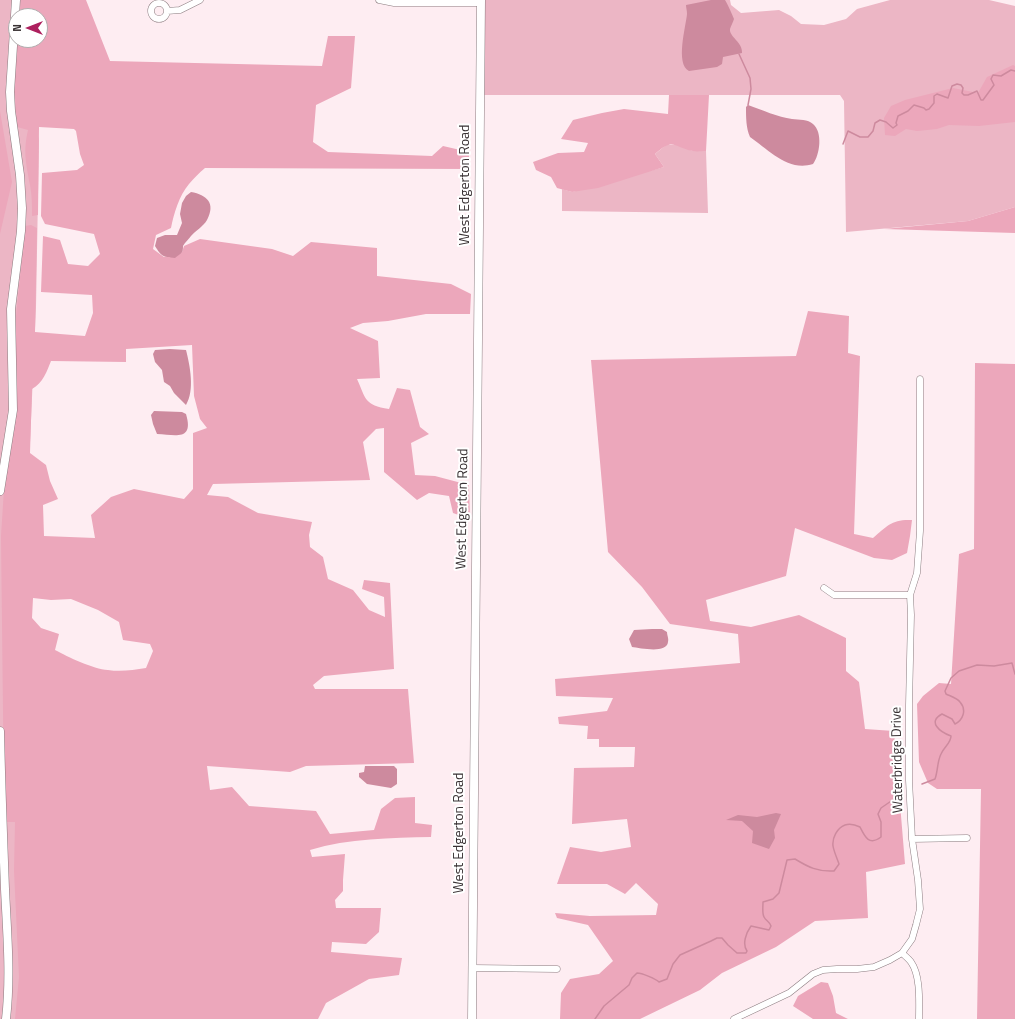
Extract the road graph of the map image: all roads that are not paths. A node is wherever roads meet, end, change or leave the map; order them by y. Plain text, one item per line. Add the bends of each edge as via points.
1 (16, 0) edge
2 (200, 0) edge
3 (379, 0) edge
4 (481, 2) edge
5 (166, 12) dead end
6 (920, 379) dead end
7 (0, 492) edge
8 (824, 588) dead end
9 (910, 595) junction
10 (0, 731) edge
11 (968, 838) dead end
12 (912, 839) junction
13 (902, 953) junction
14 (472, 968) junction
15 (557, 969) dead end
16 (6, 1019) edge
17 (472, 1019) edge
18 (734, 1019) edge
19 (919, 1019) edge

1 - 7 street via 10,92 22,208 11,309 12,410
2 - 5 street via 180,10
3 - 4 street via 394,3
4 - 14 street, West Edgerton Road
6 - 9 street, Waterbridge Drive via 920,531 917,573
8 - 9 street via 834,595
9 - 12 street, Waterbridge Drive via 909,780
10 - 16 street via 8,939
11 - 12 street
12 - 13 street, Waterbridge Drive via 920,908 912,939
13 - 18 street via 874,967 824,970 789,992
13 - 19 street via 912,962 917,978
14 - 15 street
14 - 17 street, West Edgerton Road

